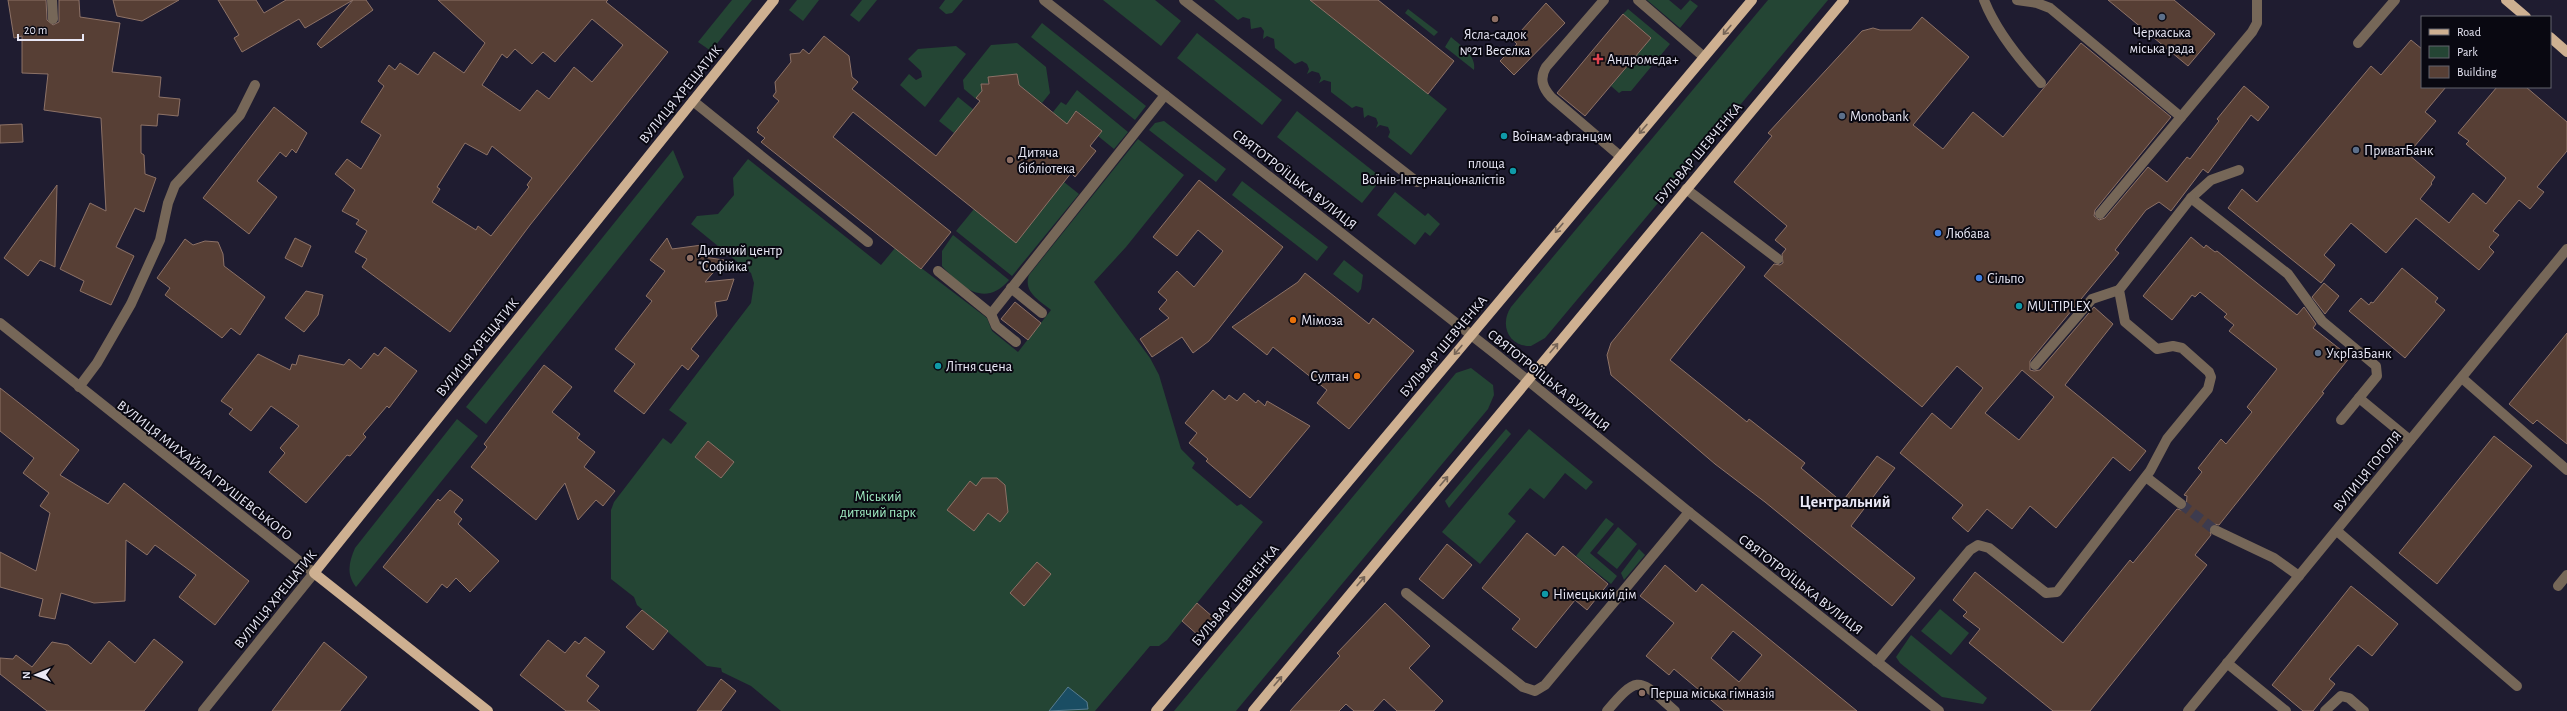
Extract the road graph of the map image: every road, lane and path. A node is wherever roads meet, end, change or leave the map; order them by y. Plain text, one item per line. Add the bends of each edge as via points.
1 (52, 0) edge
2 (774, 0) edge
3 (1044, 0) edge
4 (1184, 0) edge
5 (1604, 0) edge
6 (1638, 0) edge
7 (1752, 0) edge
8 (1844, 0) edge
9 (1984, 0) edge
10 (2017, 0) edge
11 (2257, 0) edge
12 (2395, 0) edge
13 (2506, 0) edge
14 (2525, 16) edge
15 (53, 18) dead end
16 (2551, 38) edge
17 (2358, 43) dead end
18 (2567, 52) edge
19 (1704, 57) junction
20 (2042, 83) dead end
21 (255, 85) dead end
22 (1165, 95) junction
23 (692, 101) junction
24 (2181, 117) junction
25 (1620, 156) junction
26 (2239, 170) dead end
27 (1417, 182) dead end
28 (1686, 189) junction
29 (2191, 198) junction
30 (2100, 214) dead end
31 (868, 242) dead end
32 (2567, 249) edge
33 (1778, 259) dead end
34 (938, 271) dead end
35 (1011, 288) junction
36 (2119, 290) junction
37 (1042, 313) dead end
38 (991, 314) junction
39 (0, 323) edge
40 (1471, 335) junction
41 (1016, 342) dead end
42 (2035, 365) dead end
43 (2462, 378) junction
44 (1528, 380) junction
45 (79, 387) junction
46 (2359, 398) junction
47 (2341, 420) dead end
48 (2410, 440) junction
49 (2567, 470) edge
50 (2146, 477) junction
51 (2181, 504) tunnel mouth
52 (1689, 512) junction
53 (2214, 530) tunnel mouth
54 (2337, 531) junction
55 (314, 573) junction
56 (2567, 575) edge
57 (2299, 576) junction
58 (2558, 586) dead end
59 (1406, 593) dead end
60 (1877, 662) junction
61 (2227, 663) junction
62 (2517, 686) dead end
63 (203, 711) edge
64 (488, 711) edge
65 (1156, 711) edge
66 (1253, 711) edge
67 (1607, 711) edge
68 (1675, 711) edge
69 (1939, 711) edge
70 (2188, 711) edge
71 (2286, 711) edge
72 (2325, 711) edge
73 (2364, 711) edge

1 - 15 street
2 - 23 main road, ВУЛИЦЯ ХРЕЩАТИК
3 - 22 street, СВЯТОТРОЇЦЬКА ВУЛИЦЯ
4 - 27 street
5 - 25 street via 1546,67 1542,78 1543,85 1551,97
6 - 19 street
7 -> 19 main road, БУЛЬВАР ШЕВЧЕНКА
8 - 28 main road, БУЛЬВАР ШЕВЧЕНКА
9 - 20 street via 2008,43
10 - 24 street via 2050,8
11 - 24 street via 2257,23 2252,32
12 - 17 street
13 - 14 main road
16 - 18 main road
19 -> 25 main road, БУЛЬВАР ШЕВЧЕНКА
21 - 45 street via 240,115 175,185 168,202 160,240 131,304
22 - 35 street
22 - 40 street, СВЯТОТРОЇЦЬКА ВУЛИЦЯ
23 - 31 street
23 - 55 main road, ВУЛИЦЯ ХРЕЩАТИК
24 - 30 street
25 -> 40 main road, БУЛЬВАР ШЕВЧЕНКА
26 - 29 street via 2211,180
28 - 33 street
44 -> 28 main road, БУЛЬВАР ШЕВЧЕНКА
29 - 36 street
29 - 46 street via 2288,274 2322,321 2376,366 2377,376
32 - 43 street, ВУЛИЦЯ ГОГОЛЯ
34 - 38 street
35 - 37 street
35 - 38 street
36 - 42 street via 2089,302
36 - 50 street via 2125,322 2157,349 2173,346 2182,348 2205,367 2211,377 2208,389 2167,439
38 - 41 street via 996,326
39 - 45 street, ВУЛИЦЯ МИХАЙЛА ГРУШЕВСЬКОГО
40 - 44 street, СВЯТОТРОЇЦЬКА ВУЛИЦЯ
40 -> 65 main road, БУЛЬВАР ШЕВЧЕНКА
43 - 48 street, ВУЛИЦЯ ГОГОЛЯ
43 - 49 street
44 - 52 street, СВЯТОТРОЇЦЬКА ВУЛИЦЯ
66 -> 44 main road, БУЛЬВАР ШЕВЧЕНКА
45 - 55 street, ВУЛИЦЯ МИХАЙЛА ГРУШЕВСЬКОГО
46 - 47 street
46 - 48 street
48 - 54 street, ВУЛИЦЯ ГОГОЛЯ
50 - 51 street
50 - 60 street via 2057,592 2046,593 1989,548 1978,545 1970,550
52 - 59 street via 1545,685 1534,691 1522,687
52 - 60 street, СВЯТОТРОЇЦЬКА ВУЛИЦЯ
53 - 57 street via 2274,558
54 - 57 street, ВУЛИЦЯ ГОГОЛЯ
54 - 62 street
55 - 63 street, ВУЛИЦЯ ХРЕЩАТИК
55 - 64 main road, ВУЛИЦЯ МИХАЙЛА ГРУШЕВСЬКОГО
56 - 58 street
57 - 61 street, ВУЛИЦЯ ГОГОЛЯ
60 - 69 street, СВЯТОТРОЇЦЬКА ВУЛИЦЯ
61 - 70 street, ВУЛИЦЯ ГОГОЛЯ
61 - 71 street
67 - 68 street via 1629,686 1636,684 1649,689
72 - 73 street via 2341,696 2349,698

